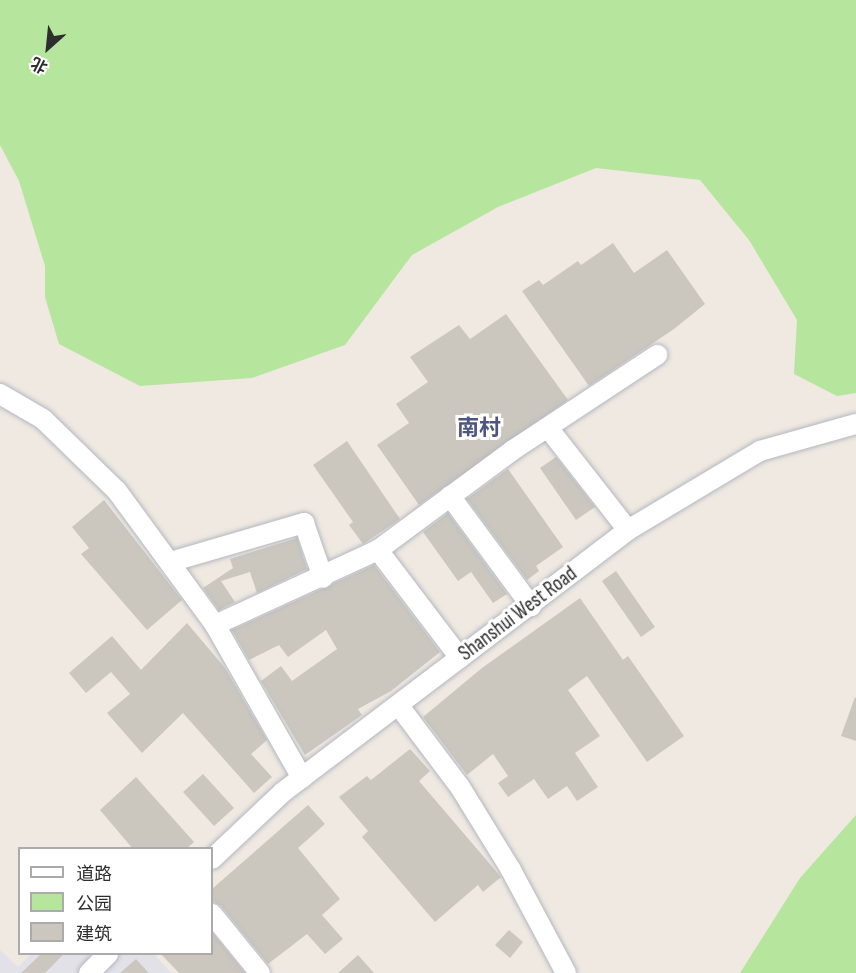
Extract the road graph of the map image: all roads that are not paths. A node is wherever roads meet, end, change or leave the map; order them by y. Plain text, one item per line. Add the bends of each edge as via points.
1 (657, 355) dead end
2 (0, 394) edge
3 (856, 424) edge
4 (549, 429) junction
5 (450, 496) junction
6 (628, 530) junction
7 (378, 550) junction
8 (170, 562) junction
9 (323, 578) junction
10 (531, 606) junction
11 (215, 626) junction
12 (460, 658) junction
13 (399, 706) junction
14 (302, 778) junction
15 (213, 858) edge
16 (213, 915) edge
17 (107, 955) edge
18 (89, 973) edge
19 (260, 973) edge
20 (566, 973) edge

1 - 4 street
2 - 8 street via 43,419 117,491
3 - 6 street, Shanshui West Road via 760,451
4 - 5 street
4 - 6 street
5 - 7 street
5 - 10 street
6 - 10 street, Shanshui West Road
7 - 9 street
7 - 12 street
8 - 9 street via 304,523
8 - 11 street
9 - 11 street
10 - 12 street, Shanshui West Road
11 - 14 street
12 - 13 street, Shanshui West Road
13 - 14 street, Shanshui West Road
13 - 20 street via 460,787 511,870
14 - 15 street, Shanshui West Road
16 - 19 street
17 - 18 street

